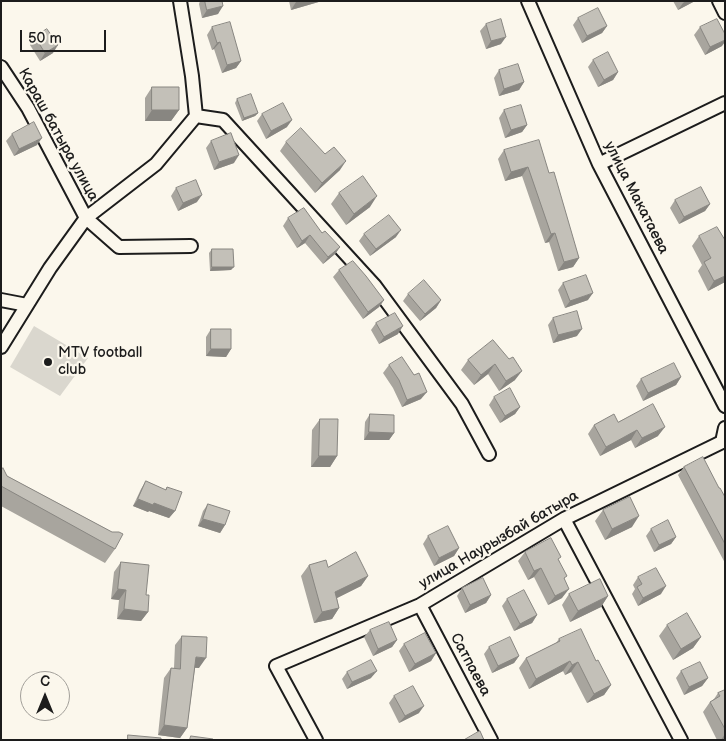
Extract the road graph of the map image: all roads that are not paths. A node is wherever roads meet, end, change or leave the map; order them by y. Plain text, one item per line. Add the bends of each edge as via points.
1 (180, 1) edge
2 (528, 1) edge
3 (719, 1) edge
4 (725, 13) edge
5 (1, 68) edge
6 (725, 104) edge
7 (196, 116) junction
8 (599, 164) junction
9 (86, 218) junction
10 (191, 246) dead end
11 (1, 300) edge
12 (27, 305) junction
13 (1, 347) edge
14 (725, 406) edge
15 (725, 428) edge
16 (489, 454) dead end
17 (564, 519) junction
18 (420, 605) junction
19 (316, 740) edge
20 (491, 740) edge
21 (682, 740) edge

1 - 7 street
2 - 8 street, улица Макатаева
3 - 4 street
5 - 9 street, Караш батыра улица via 28,108
6 - 8 street
7 - 9 street via 156,164
7 - 16 street via 223,120 375,286 462,404
8 - 14 street, улица Макатаева
9 - 10 street via 119,247
9 - 12 street
11 - 12 street
12 - 13 street
15 - 17 street, улица Наурызбай батыра via 722,442
17 - 18 street, улица Наурызбай батыра
17 - 21 street
18 - 19 street, улица Наурызбай батыра via 276,666
18 - 20 street, Сатпаева

